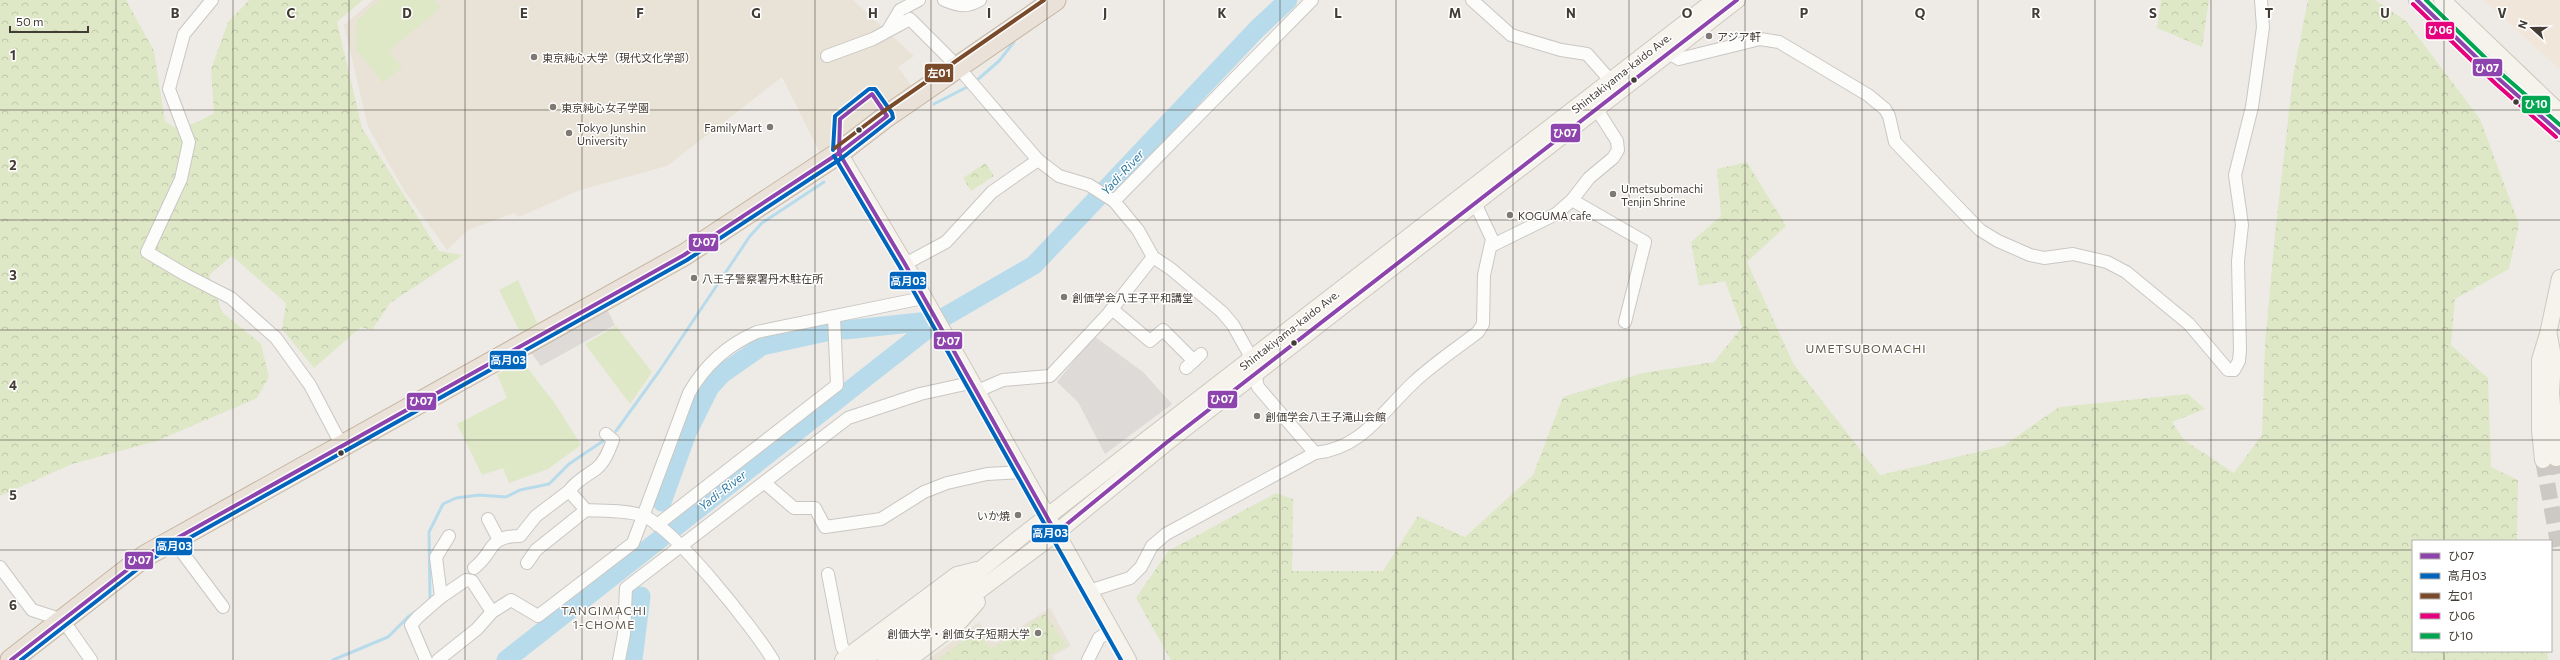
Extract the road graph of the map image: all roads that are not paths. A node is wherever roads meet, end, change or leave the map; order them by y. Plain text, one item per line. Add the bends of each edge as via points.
1 (212, 0) edge
2 (919, 0) edge
3 (944, 0) edge
4 (980, 0) edge
5 (1055, 0) edge
6 (1312, 0) edge
7 (1472, 0) edge
8 (1737, 0) edge
9 (2261, 0) edge
10 (2417, 0) edge
11 (2442, 0) edge
12 (1709, 2) edge
13 (887, 32) junction
14 (1669, 53) junction
15 (827, 56) dead end
16 (958, 67) junction
17 (1610, 80) junction
18 (1596, 108) junction
19 (2560, 114) edge
20 (2560, 133) edge
21 (1544, 140) junction
22 (839, 153) junction
23 (1038, 160) junction
24 (1113, 200) junction
25 (1572, 200) junction
26 (1475, 203) junction
27 (1491, 246) junction
28 (1153, 257) junction
29 (905, 264) junction
30 (2560, 278) edge
31 (924, 301) junction
32 (1112, 309) junction
33 (834, 317) junction
34 (1625, 322) dead end
35 (1193, 361) dead end
36 (1255, 366) junction
37 (973, 387) junction
38 (606, 434) dead end
39 (342, 446) junction
40 (1315, 453) junction
41 (2549, 459) tunnel mouth
42 (1021, 472) junction
43 (765, 483) junction
44 (569, 491) junction
45 (586, 510) junction
46 (643, 516) junction
47 (1047, 518) junction
48 (488, 519) dead end
49 (659, 526) junction
50 (1056, 533) junction
51 (449, 536) dead end
52 (173, 540) junction
53 (499, 540) junction
54 (681, 544) junction
55 (527, 563) dead end
56 (0, 567) edge
57 (474, 568) dead end
58 (828, 574) dead end
59 (999, 577) junction
60 (1089, 591) junction
61 (440, 597) junction
62 (223, 607) dead end
63 (492, 612) junction
64 (63, 620) junction
65 (1111, 630) junction
66 (852, 659) edge
67 (11, 660) edge
68 (91, 660) edge
69 (426, 660) edge
70 (438, 660) edge
71 (619, 660) edge
72 (773, 660) edge
73 (886, 660) edge
74 (908, 660) edge
75 (1088, 660) edge
76 (1128, 660) edge

1 - 39 street via 184,34 169,89 189,142 181,179 147,252 231,298 276,338 310,385
2 - 13 street via 900,10
3 - 4 street via 961,7
5 - 16 highway
6 - 24 street
7 - 17 street via 1511,35 1561,50 1587,54
8 - 14 main road, Shintakiyama-kaido Ave.
9 - 14 street via 2263,27 2252,107 2235,175 2242,225 2238,261 2240,350 2239,361 2234,370 2228,370 2220,362 2184,319 2126,272 2106,262 2074,254 2044,258 2030,254 1998,241 1980,230 1895,142 1885,109 1868,94 1779,42 1760,39 1679,59
10 - 20 main road via 2511,91
11 - 19 main road
12 - 17 main road, Shintakiyama-kaido Ave.
13 - 15 street
13 - 16 street via 910,19
14 - 18 main road, Shintakiyama-kaido Ave.
16 - 22 highway
16 - 23 street
17 - 21 main road, Shintakiyama-kaido Ave.
18 - 21 main road, Shintakiyama-kaido Ave.
18 - 25 street via 1617,141 1618,150 1589,178
21 - 26 main road, Shintakiyama-kaido Ave.
21 - 36 main road, Shintakiyama-kaido Ave.
22 - 29 main road
22 - 39 highway via 684,255
23 - 24 street via 1060,176 1089,185
23 - 29 street via 992,192 946,242
24 - 28 street via 1138,230
25 - 27 street via 1556,214
25 - 34 street via 1645,242
26 - 27 street via 1492,239
26 - 36 main road, Shintakiyama-kaido Ave.
27 - 40 street via 1484,275 1482,324 1478,332 1414,382 1369,430 1331,452
28 - 32 street
28 - 36 street via 1172,269 1222,312 1233,325
29 - 31 main road
30 - 41 main road via 2548,334 2553,357
31 - 33 street
31 - 37 main road
32 - 35 street via 1150,341 1163,330
32 - 37 street via 1050,376 1003,380
33 - 46 street via 757,332 739,340 716,357 700,374 676,422
33 - 49 street via 837,385
36 - 40 street via 1258,387
36 - 47 main road, Shintakiyama-kaido Ave.
36 - 50 main road, Shintakiyama-kaido Ave.
37 - 42 main road
37 - 43 street via 920,394 848,418
38 - 44 street via 613,440 607,456 597,468
39 - 52 highway
40 - 60 street via 1166,534 1152,546 1141,567 1130,578
42 - 43 street via 987,474 947,483 924,492 881,519 825,527 815,508 794,508
42 - 47 main road
43 - 54 street
44 - 45 street
44 - 53 street via 536,516 520,536 504,536
45 - 46 street
45 - 55 street via 536,550
46 - 49 street
46 - 63 street via 633,543 534,619 511,600
47 - 50 main road
47 - 66 main road, Shintakiyama-kaido Ave. via 982,569 957,575
48 - 53 street
49 - 54 street
50 - 59 main road, Shintakiyama-kaido Ave.
50 - 60 main road
51 - 61 street via 436,557
52 - 62 street
52 - 64 highway via 145,556
53 - 57 street via 488,550 485,559
54 - 71 street via 626,588 624,634
54 - 72 street via 758,637
56 - 64 street via 32,610
58 - 66 street via 829,610 842,647
59 - 73 main road, Shintakiyama-kaido Ave.
59 - 74 main road via 961,620
60 - 65 main road
61 - 63 street via 466,580 472,581
61 - 69 street via 411,625
63 - 70 street via 477,629
64 - 67 highway
64 - 68 street
65 - 75 street via 1099,638
65 - 76 main road

